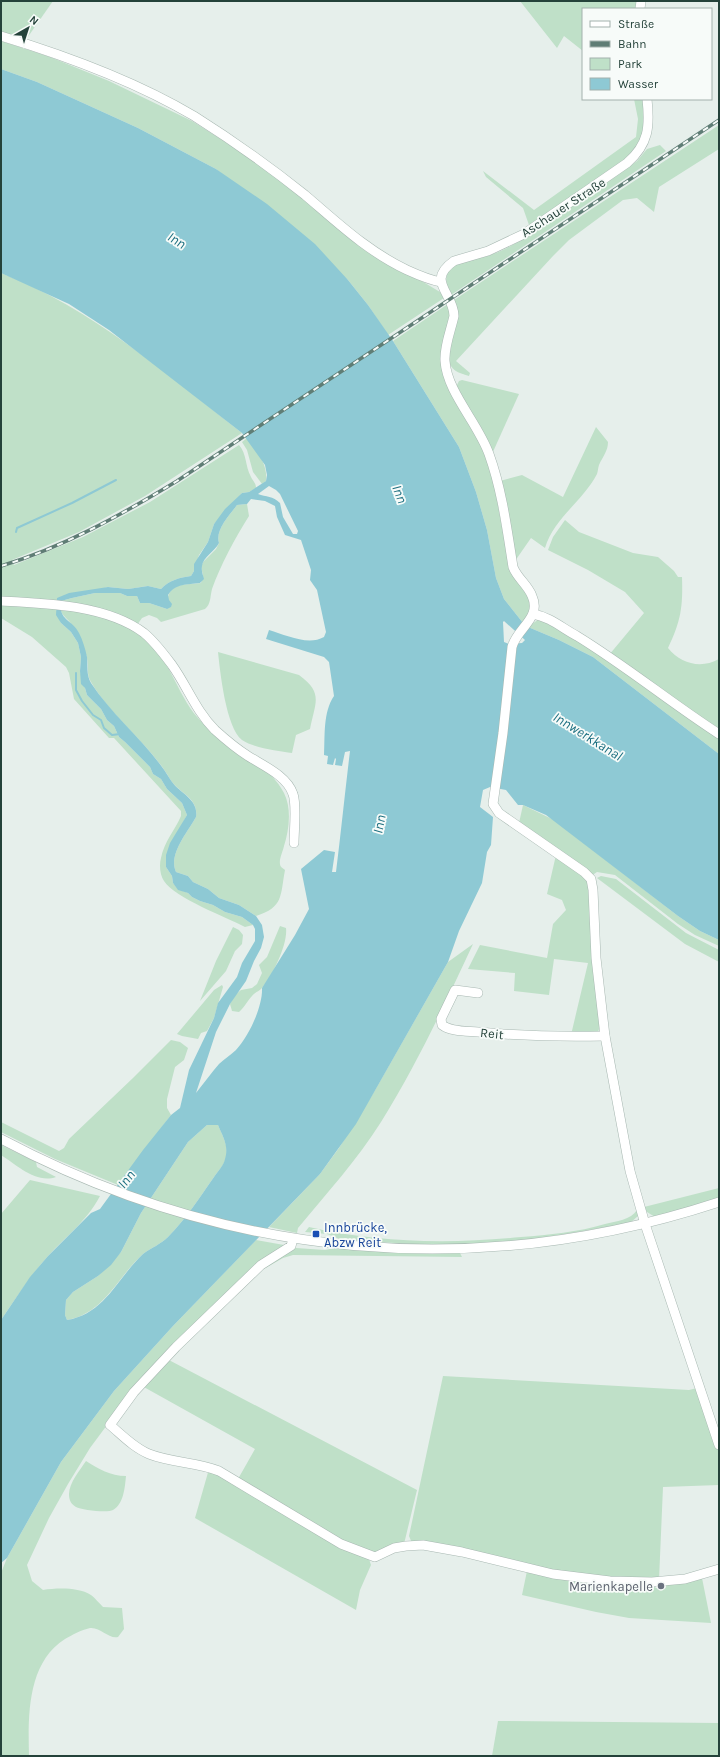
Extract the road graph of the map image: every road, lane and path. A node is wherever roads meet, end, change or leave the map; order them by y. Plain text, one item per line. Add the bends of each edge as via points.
1 (1, 36) edge
2 (647, 100) edge
3 (441, 282) junction
4 (1, 601) edge
5 (534, 614) junction
6 (719, 734) edge
7 (294, 843) dead end
8 (478, 993) dead end
9 (605, 1036) junction
10 (1, 1139) edge
11 (719, 1202) edge
12 (645, 1224) junction
13 (293, 1239) junction
14 (719, 1445) edge
15 (719, 1569) edge

1 - 3 street via 82,64 193,116 272,170 368,248 428,280
2 - 3 street, Aschauer Straße via 648,132 646,140 634,158 524,234 488,251 454,261 443,272
3 - 5 street via 454,312 445,355 446,370 488,453 501,497 513,567 531,593
4 - 7 street via 51,604 116,618 152,640 179,675 210,725 247,756 287,783 295,801
5 - 6 street via 549,618 604,653
5 - 9 street via 514,640 512,647 493,804 496,810 560,854 591,879 596,958
8 - 9 street, Reit via 455,990 441,1019 442,1025 453,1029 514,1035
9 - 12 street via 630,1171
10 - 13 street via 50,1163 160,1206
11 - 12 street
12 - 13 street via 560,1240 485,1247 395,1249
12 - 14 street
13 - 15 street via 291,1246 261,1266 176,1347 134,1392 110,1424 126,1439 149,1454 219,1471 341,1544 375,1557 400,1547 423,1545 553,1574 610,1581 652,1582 685,1579

